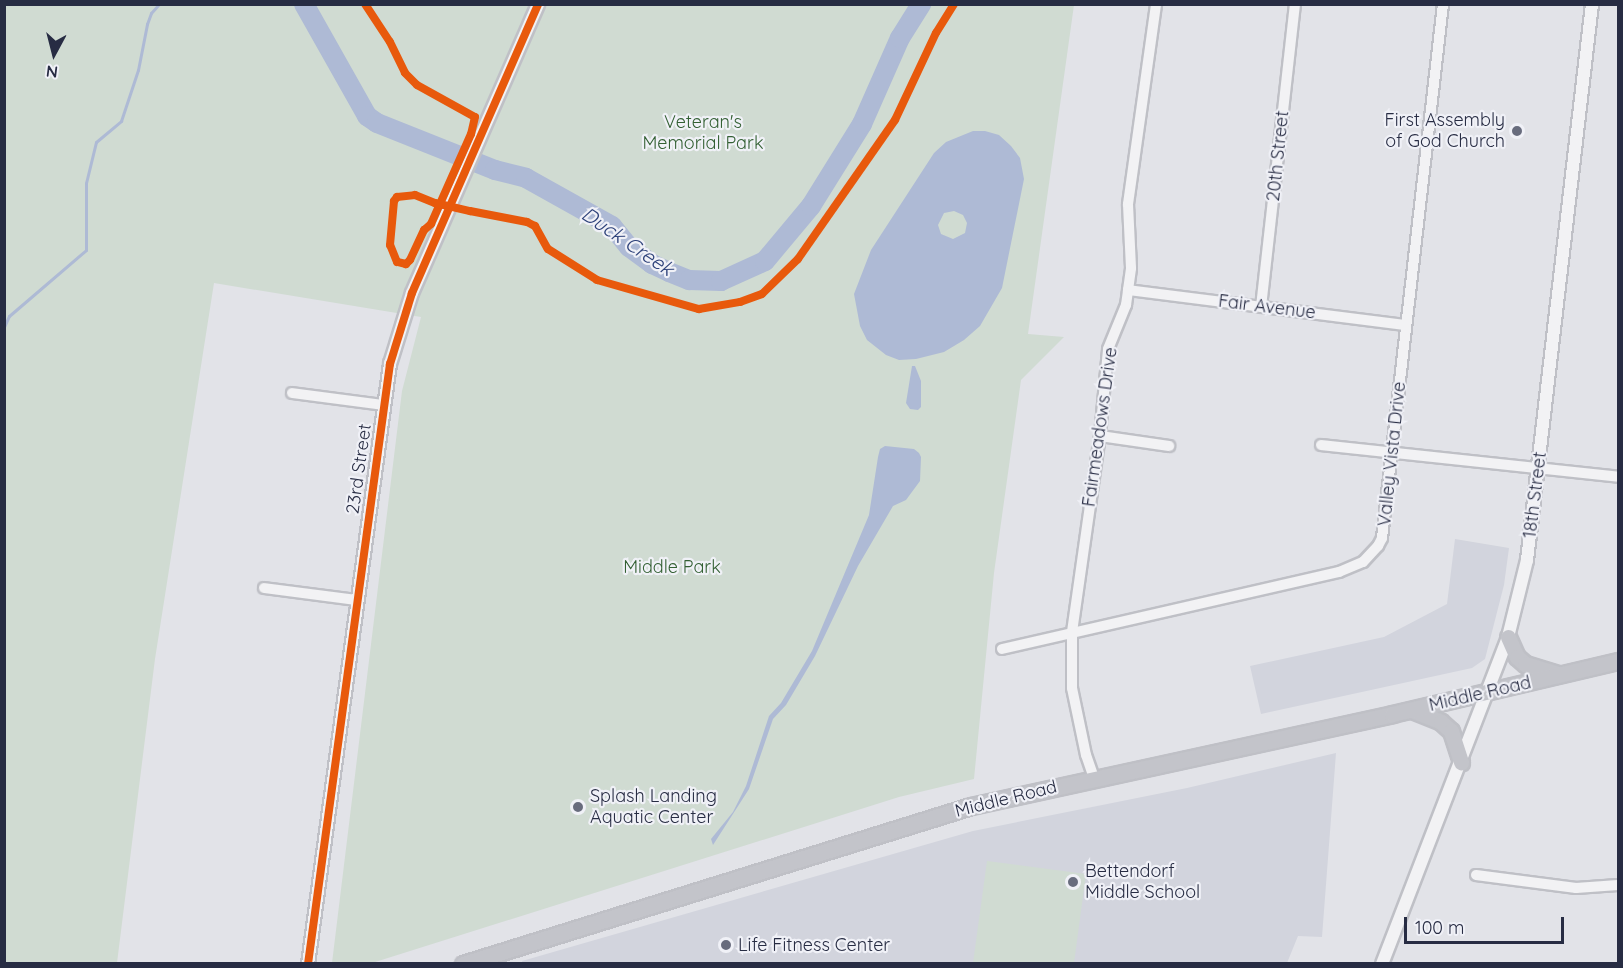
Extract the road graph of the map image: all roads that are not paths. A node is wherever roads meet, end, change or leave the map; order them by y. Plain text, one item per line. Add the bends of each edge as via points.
1 (538, 4) edge
2 (1156, 4) edge
3 (1295, 4) edge
4 (1443, 4) edge
5 (1592, 4) edge
6 (1128, 290) junction
7 (1261, 307) junction
8 (1406, 325) junction
9 (292, 393) dead end
10 (383, 405) junction
11 (1100, 436) junction
12 (1321, 445) dead end
13 (1169, 446) dead end
14 (1392, 453) junction
15 (1539, 468) junction
16 (1618, 477) edge
17 (264, 588) dead end
18 (357, 600) junction
19 (1072, 632) junction
20 (1508, 637) junction
21 (1002, 649) dead end
22 (1618, 661) edge
23 (1560, 675) junction
24 (1487, 692) junction
25 (1412, 710) junction
26 (1461, 762) junction
27 (1094, 778) junction
28 (1476, 875) dead end
29 (1618, 885) edge
30 (308, 963) edge
31 (463, 963) edge
32 (1382, 963) edge

1 - 10 street, 23rd Street via 412,293 390,364
2 - 6 street, Fairmeadows Drive via 1128,204
3 - 7 street, 20th Street
4 - 8 street, Valley Vista Drive
5 - 15 street, 18th Street
6 - 7 street, Fair Avenue
6 - 11 street, Fairmeadows Drive via 1108,349
7 - 8 street, Fair Avenue
8 - 14 street, Valley Vista Drive
9 - 10 street
10 - 18 street, 23rd Street
11 - 13 street
11 - 19 street, Fairmeadows Drive
12 - 14 street
14 - 15 street
14 - 19 street, Valley Vista Drive via 1382,538 1363,562 1294,583
15 - 16 street
15 - 20 street, 18th Street via 1527,560
17 - 18 street
18 - 30 street, 23rd Street
19 - 21 street, Valley Vista Drive
19 - 27 street, Fairmeadows Drive via 1072,688
20 - 23 main road, Middle Road via 1517,657 1525,664
20 - 24 street, 18th Street
22 - 23 main road, Middle Road
23 - 24 main road, Middle Road
24 - 25 main road, Middle Road
24 - 26 street, 18th Street
25 - 26 main road via 1441,722 1450,731
25 - 27 main road, Middle Road
26 - 32 street, 18th Street
27 - 31 main road, Middle Road via 923,820
28 - 29 street via 1576,888

